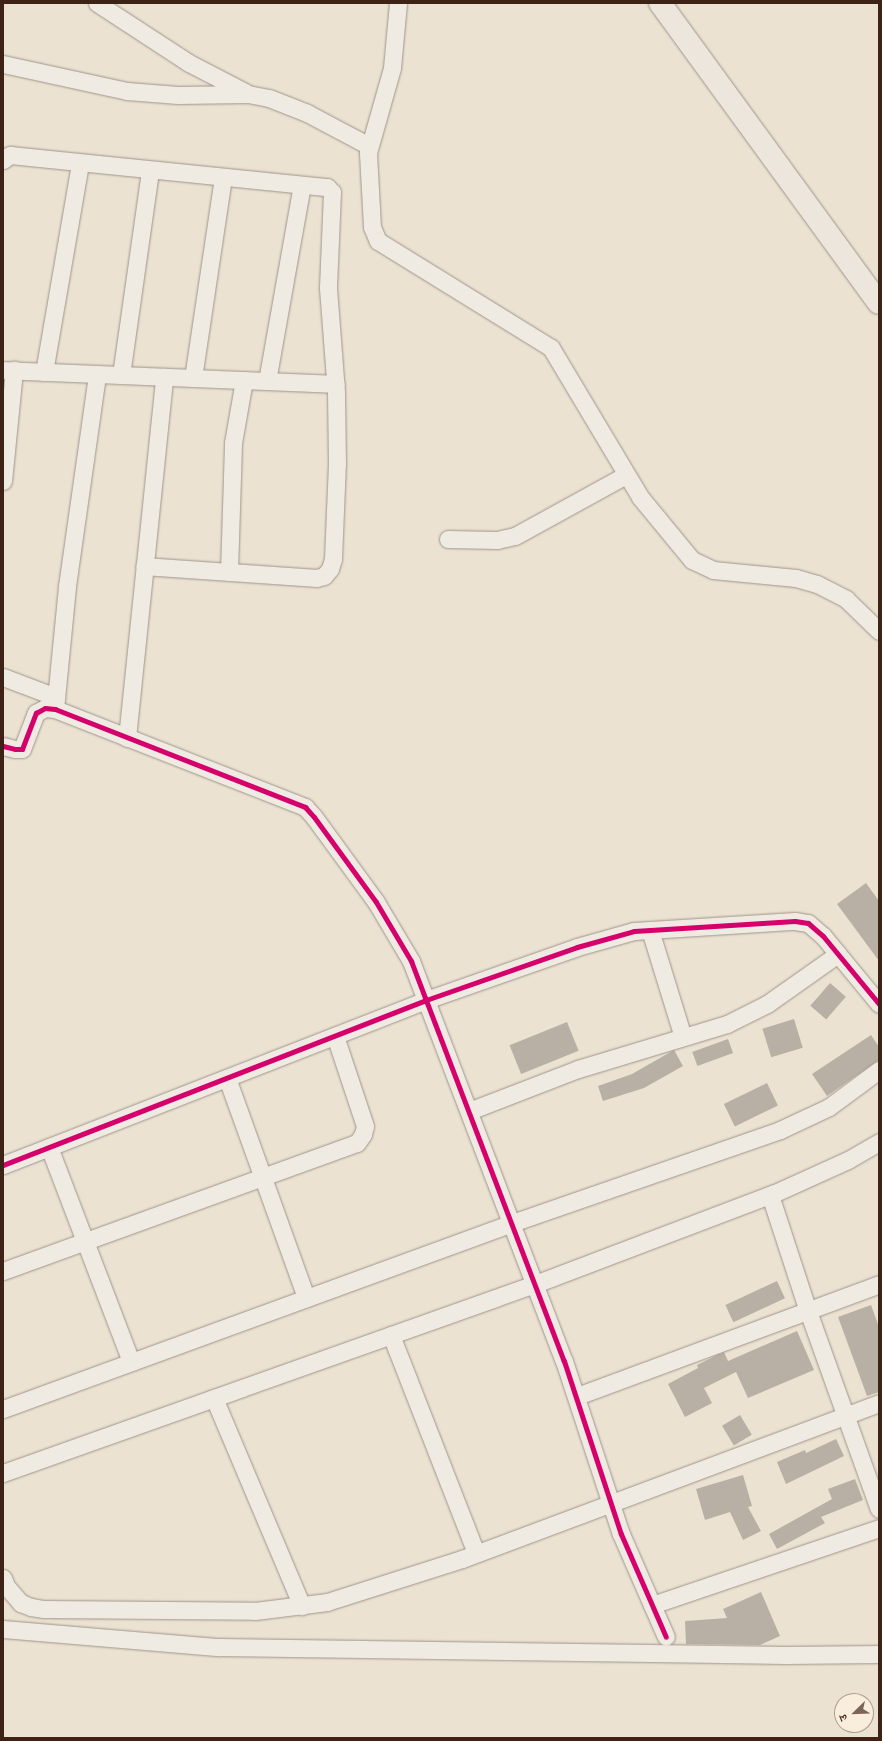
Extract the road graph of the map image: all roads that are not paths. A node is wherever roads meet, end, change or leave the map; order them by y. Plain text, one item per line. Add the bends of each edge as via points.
1 (97, 3) edge
2 (398, 3) edge
3 (660, 3) edge
4 (3, 64) edge
5 (248, 94) junction
6 (369, 146) junction
7 (3, 160) edge
8 (80, 163) junction
9 (150, 171) junction
10 (224, 177) junction
11 (302, 185) junction
12 (879, 303) edge
13 (9, 370) edge
14 (44, 372) junction
15 (97, 374) junction
16 (121, 375) junction
17 (164, 377) junction
18 (193, 378) junction
19 (244, 380) junction
20 (267, 381) junction
21 (336, 384) junction
22 (626, 475) junction
23 (3, 481) edge
24 (448, 539) dead end
25 (144, 566) junction
26 (229, 572) junction
27 (879, 631) edge
28 (3, 677) edge
29 (56, 703) junction
30 (127, 738) junction
31 (3, 746) edge
32 (650, 930) junction
33 (838, 954) junction
34 (426, 1000) junction
35 (879, 1004) edge
36 (336, 1036) junction
37 (683, 1037) junction
38 (879, 1070) edge
39 (227, 1078) junction
40 (469, 1111) junction
41 (879, 1142) edge
42 (49, 1147) junction
43 (3, 1165) edge
44 (262, 1176) junction
45 (770, 1195) junction
46 (512, 1223) junction
47 (85, 1241) junction
48 (3, 1271) edge
49 (535, 1284) junction
50 (879, 1284) edge
51 (306, 1298) junction
52 (808, 1311) junction
53 (391, 1335) junction
54 (131, 1362) junction
55 (577, 1396) junction
56 (214, 1398) junction
57 (879, 1403) edge
58 (3, 1409) edge
59 (845, 1416) junction
60 (3, 1473) edge
61 (611, 1502) junction
62 (879, 1508) edge
63 (879, 1528) edge
64 (476, 1553) junction
65 (3, 1578) edge
66 (652, 1604) junction
67 (302, 1606) junction
68 (3, 1629) edge
69 (666, 1637) dead end
70 (879, 1654) edge

1 - 5 street via 189,63
2 - 6 street via 392,68
3 - 12 highway
4 - 5 street via 147,93
5 - 6 street via 289,105
6 - 22 street via 372,227 378,241 551,348
7 - 8 street via 10,155
8 - 9 street
8 - 14 street
9 - 10 street
9 - 16 street
10 - 11 street
10 - 18 street
11 - 20 street
11 - 21 street via 327,187 333,194 328,288
13 - 14 street
13 - 23 street
14 - 15 street
15 - 16 street
15 - 29 street via 68,579
16 - 17 street
17 - 18 street
17 - 25 street
18 - 19 street
19 - 20 street
19 - 26 street via 233,443
20 - 21 street
21 - 26 street via 337,463 333,559 330,570 324,576 316,578
22 - 24 street via 515,536 497,540
22 - 27 street via 682,550 702,566 796,578 817,584 846,599
25 - 26 street
25 - 30 street
28 - 29 street
29 - 30 street
29 - 31 street via 36,713 22,748 15,750
30 - 34 street via 310,811 402,942
32 - 33 street via 795,921 808,923 815,928
32 - 34 street via 606,937
32 - 37 street
33 - 35 street
33 - 37 street via 750,1015
34 - 36 street
34 - 40 street
36 - 39 street
36 - 44 street via 364,1126 363,1134 352,1145
37 - 40 street via 578,1069
38 - 46 street via 851,1093 809,1118
39 - 42 street
39 - 44 street
40 - 46 street
41 - 45 street via 848,1160
42 - 43 street
42 - 47 street
44 - 47 street
44 - 51 street
45 - 49 street
45 - 52 street
46 - 49 street
46 - 51 street
47 - 48 street
47 - 54 street
49 - 53 street
49 - 55 street
50 - 52 street
51 - 54 street
52 - 55 street
52 - 59 street
53 - 56 street
53 - 64 street
54 - 58 street
55 - 61 street
56 - 60 street
56 - 67 street
57 - 59 street
59 - 61 street
59 - 62 street
61 - 64 street
61 - 66 street
63 - 66 street
64 - 67 street via 377,1587 327,1602
65 - 67 street via 6,1586 21,1603 31,1608 255,1611
66 - 69 street
68 - 70 street via 219,1647

